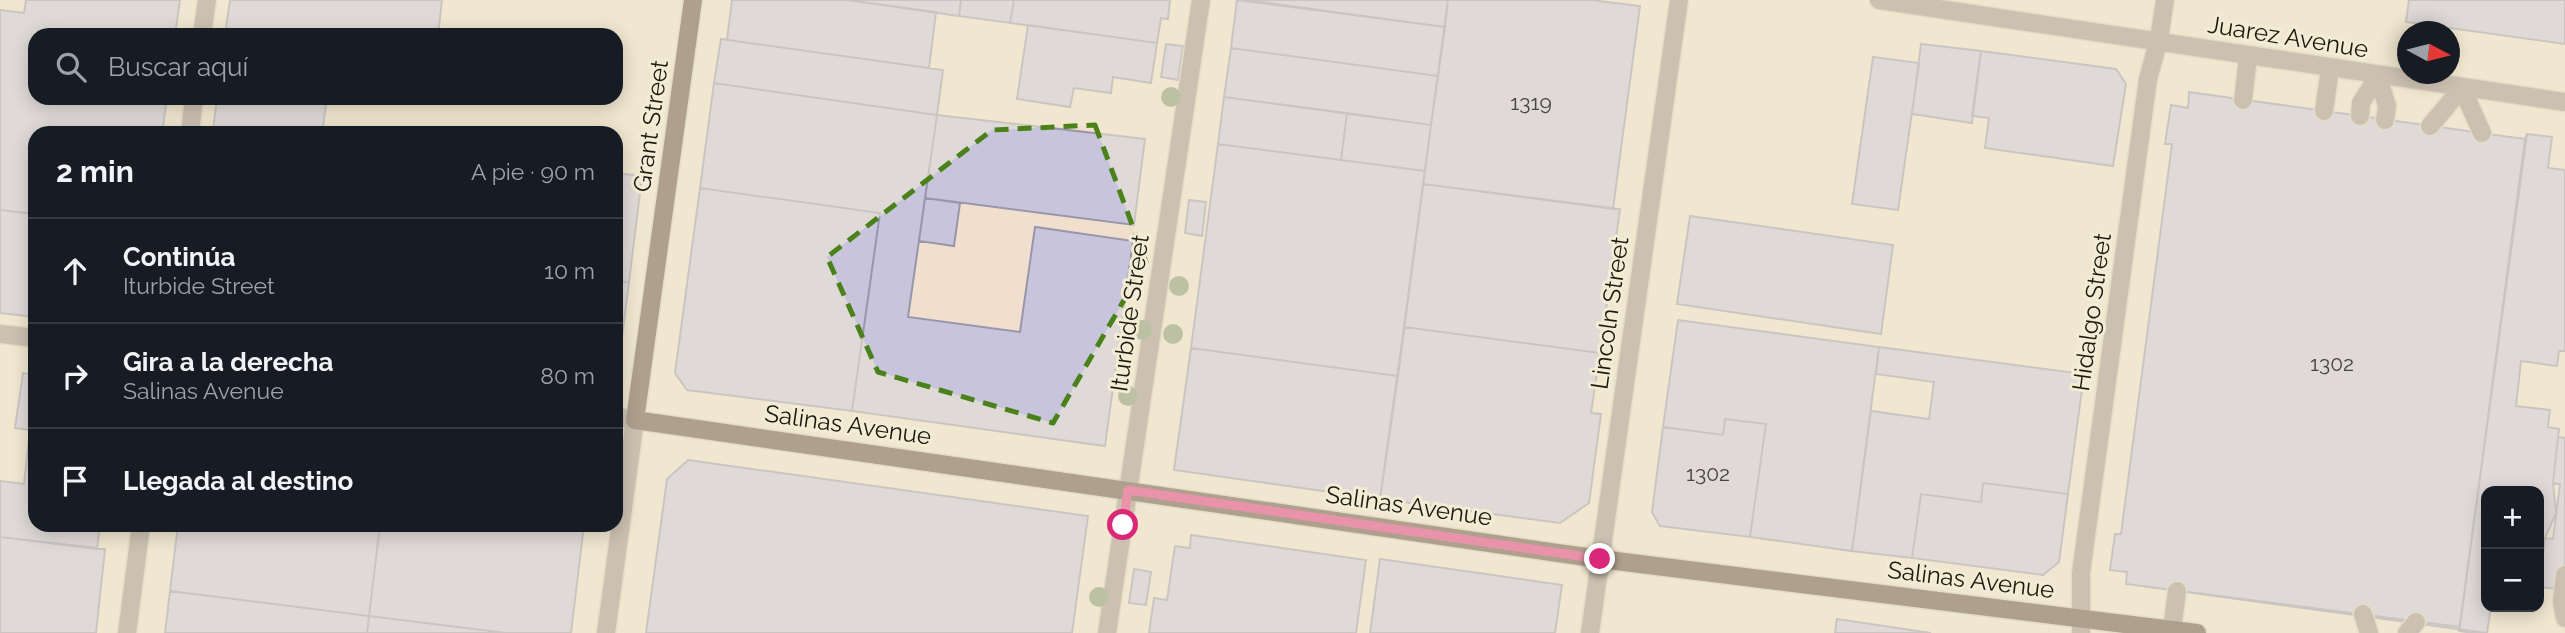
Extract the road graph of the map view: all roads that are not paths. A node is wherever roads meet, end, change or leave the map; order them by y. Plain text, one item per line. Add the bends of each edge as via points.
1 (207, 0) edge
2 (693, 0) edge
3 (1201, 0) edge
4 (1679, 0) edge
5 (1879, 0) edge
6 (2165, 0) edge
7 (203, 28) edge
8 (2159, 39) junction
9 (2248, 57) junction
10 (2330, 69) junction
11 (2378, 76) junction
12 (2462, 88) junction
13 (2243, 100) dead end
14 (2565, 102) edge
15 (193, 105) edge
16 (2325, 111) dead end
17 (2360, 116) dead end
18 (2385, 120) dead end
19 (2430, 125) dead end
20 (191, 126) edge
21 (2483, 133) dead end
22 (0, 334) edge
23 (28, 337) edge
24 (623, 418) edge
25 (635, 420) junction
26 (1128, 490) junction
27 (623, 508) edge
28 (140, 532) edge
29 (620, 532) edge
30 (1600, 559) junction
31 (2565, 575) edge
32 (2177, 591) dead end
33 (2363, 614) dead end
34 (2565, 618) edge
35 (2082, 626) edge
36 (2172, 630) junction
37 (127, 633) edge
38 (606, 633) edge
39 (1107, 633) edge
40 (1590, 633) edge
41 (2197, 633) edge
42 (2369, 633) edge

1 - 7 street
2 - 25 main road, Grant Street
3 - 26 street, Iturbide Street
4 - 30 street, Lincoln Street
5 - 8 street, Juarez Avenue
6 - 8 street, Hidalgo Street
8 - 9 street, Juarez Avenue
8 - 35 street, Hidalgo Street via 2148,79 2083,559
9 - 10 street, Juarez Avenue
9 - 13 street
10 - 11 street, Juarez Avenue
10 - 16 street
11 - 12 street, Juarez Avenue
11 - 17 street via 2361,103
11 - 18 street via 2387,106
12 - 14 street, Juarez Avenue
12 - 19 street
12 - 21 street
15 - 20 street
22 - 23 street
24 - 25 street, Salinas Avenue
25 - 26 main road, Salinas Avenue
25 - 27 street, Grant Street
26 - 30 main road, Salinas Avenue
26 - 39 street, Iturbide Street
28 - 37 street
29 - 38 street, Grant Street
30 - 35 main road, Salinas Avenue
30 - 40 street, Lincoln Street
31 - 34 street via 2561,602
32 - 36 street
33 - 42 street
35 - 36 main road, Salinas Avenue
36 - 41 main road, Salinas Avenue

